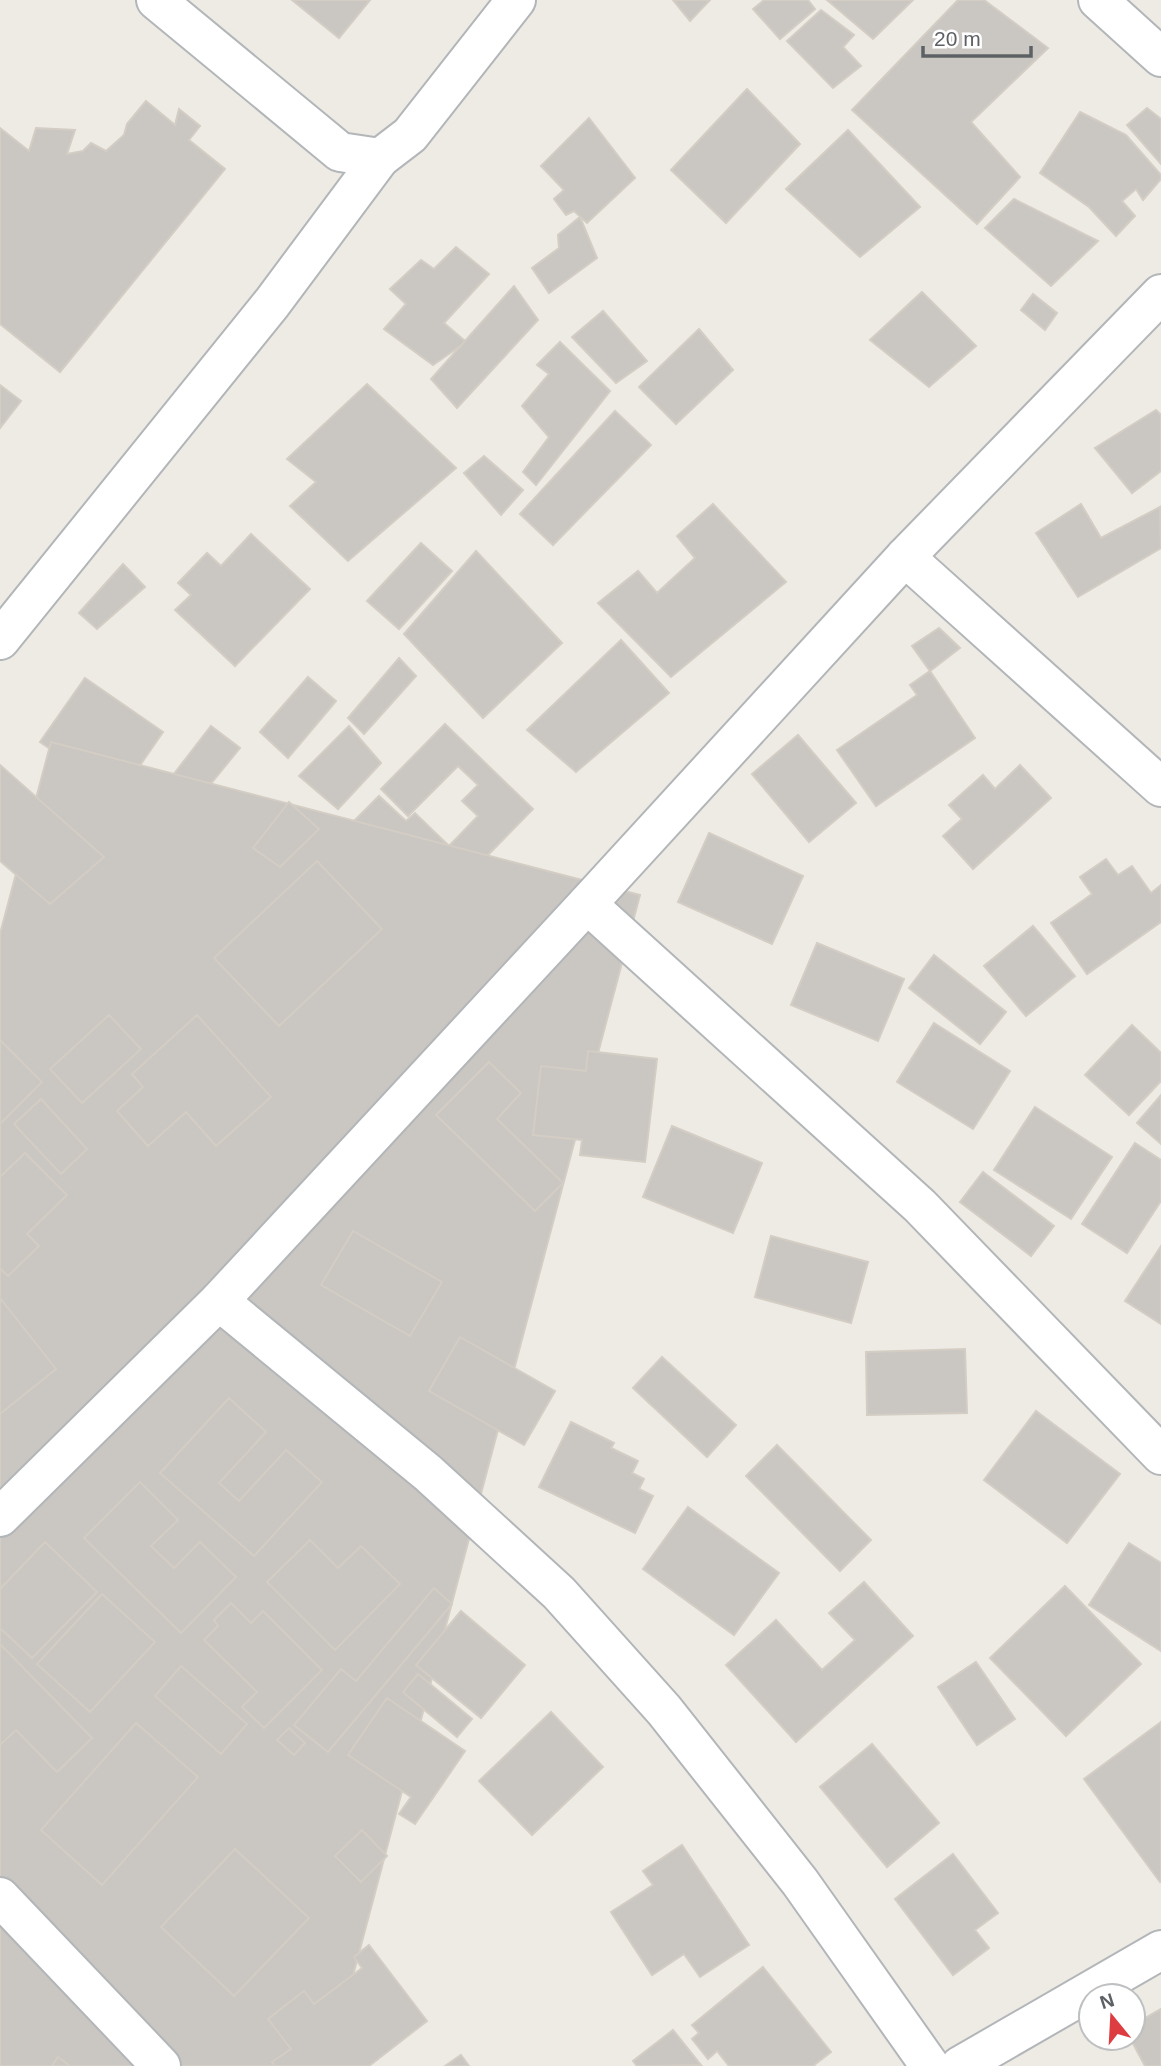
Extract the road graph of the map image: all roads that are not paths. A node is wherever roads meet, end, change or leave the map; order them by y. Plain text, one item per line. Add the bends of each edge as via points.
1 (156, 0) edge
2 (516, 0) edge
3 (1098, 0) edge
4 (1161, 57) edge
5 (380, 158) junction
6 (1161, 294) edge
7 (905, 557) junction
8 (0, 640) edge
9 (1161, 787) edge
10 (587, 904) junction
11 (219, 1301) junction
12 (1161, 1455) edge
13 (0, 1517) edge
14 (0, 1897) edge
15 (1161, 1950) edge
16 (162, 2066) edge
17 (930, 2066) edge
18 (960, 2066) edge

1 - 5 street via 340,152
2 - 5 street via 410,135
3 - 4 street
5 - 8 street via 272,303
6 - 7 street
7 - 9 street
7 - 10 street
10 - 11 street
10 - 12 street via 920,1206
11 - 13 street
11 - 17 street via 428,1473 559,1593 664,1710 800,1882
14 - 16 street
15 - 18 street

